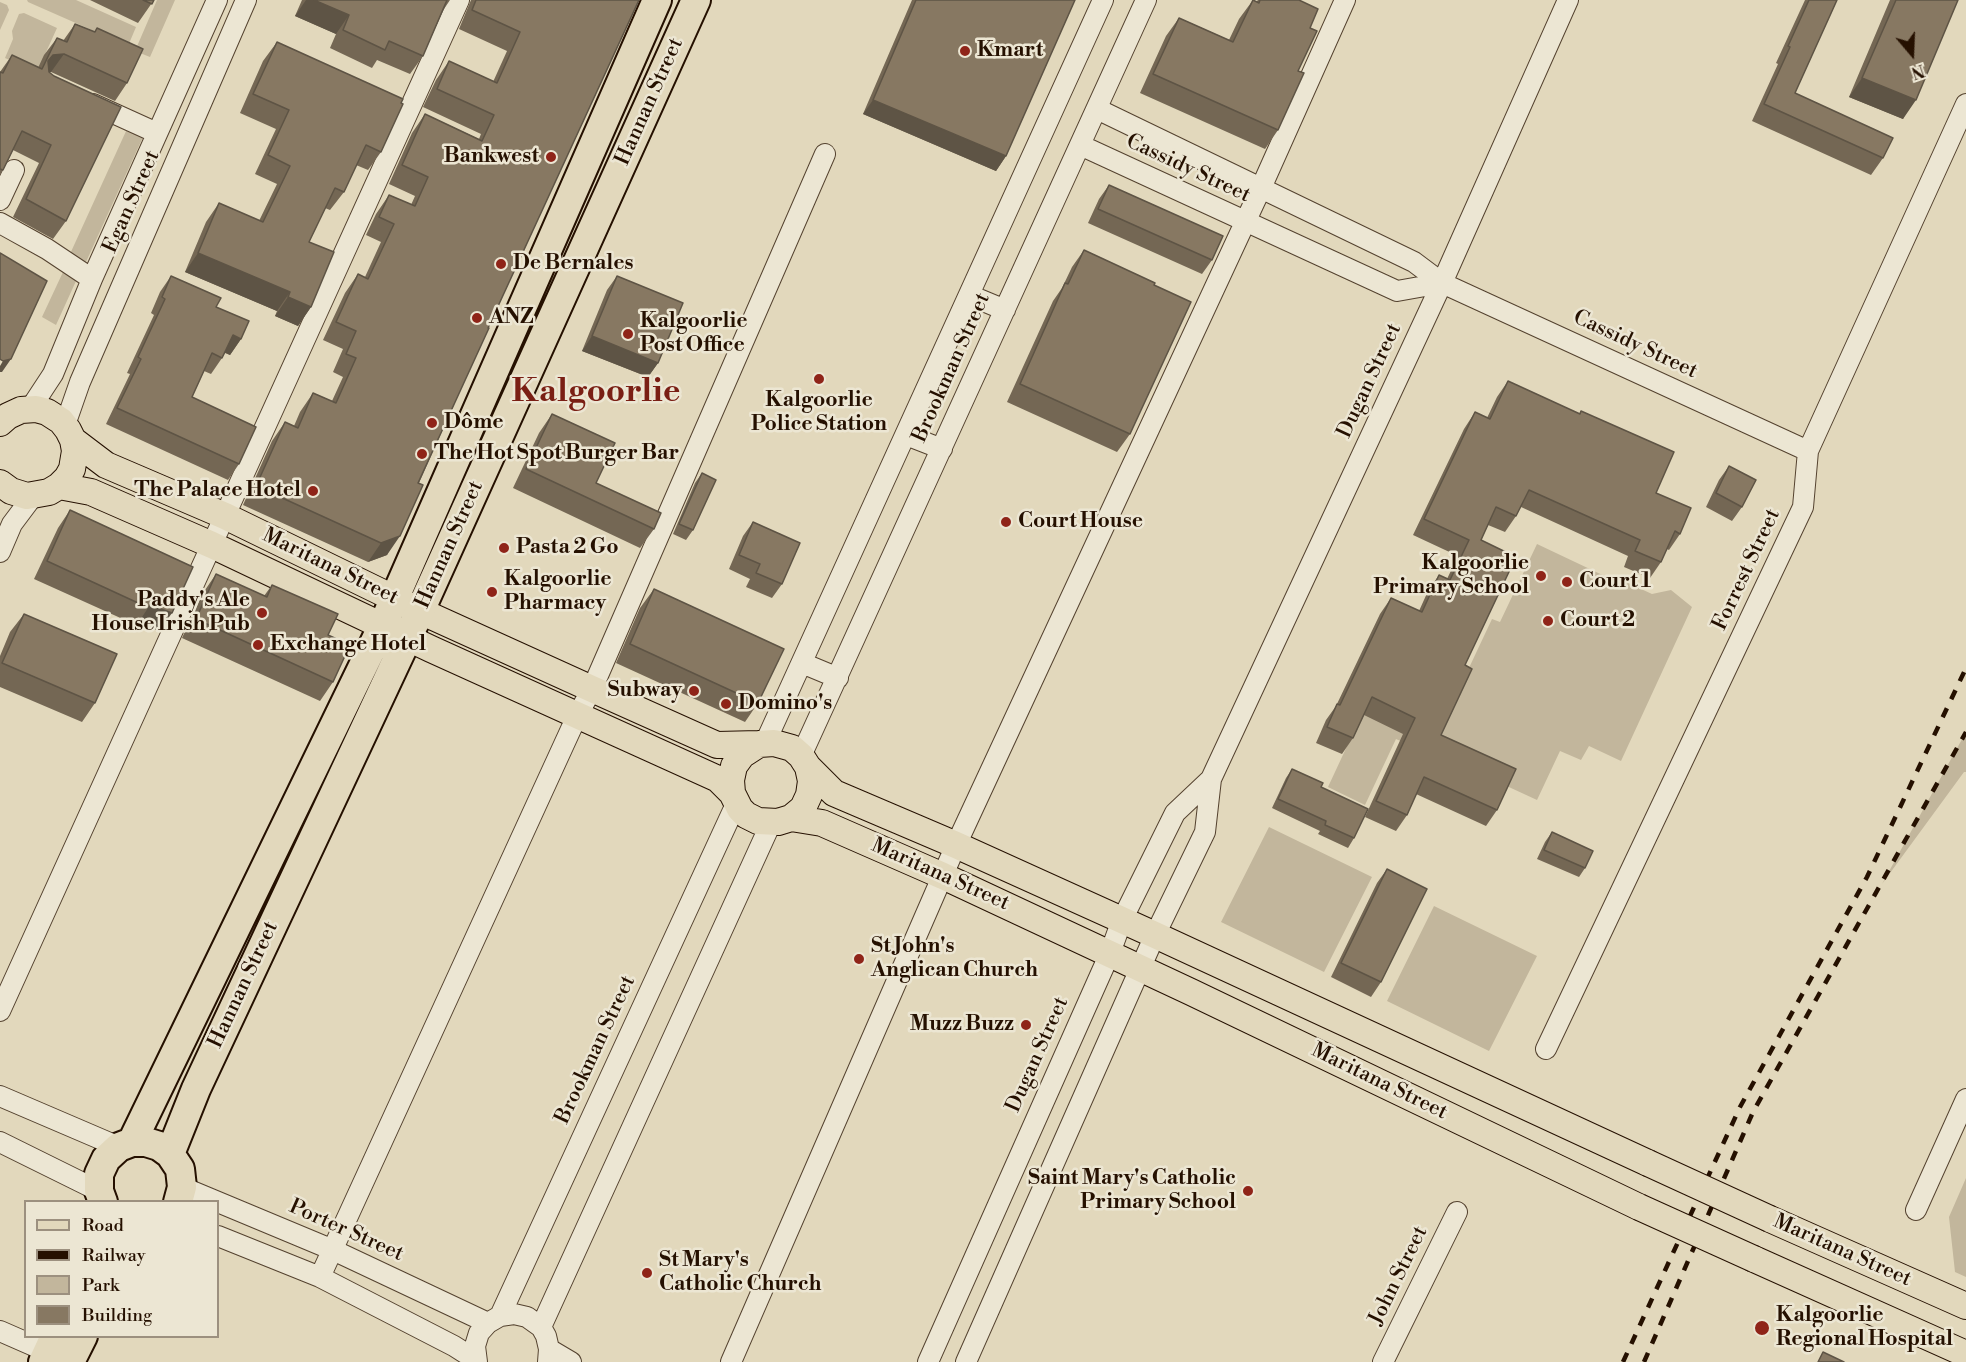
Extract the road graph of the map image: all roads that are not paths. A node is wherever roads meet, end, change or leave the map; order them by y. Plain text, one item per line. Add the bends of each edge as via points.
1 (217, 0) edge
2 (246, 0) edge
3 (459, 0) edge
4 (657, 0) edge
5 (696, 0) edge
6 (1103, 0) edge
7 (1146, 0) edge
8 (1345, 0) edge
9 (1568, 0) edge
10 (75, 96) edge
11 (1966, 104) edge
12 (1097, 109) junction
13 (157, 133) junction
14 (1080, 145) junction
15 (825, 154) dead end
16 (14, 170) edge
17 (1262, 188) junction
18 (0, 200) edge
19 (1246, 222) junction
20 (0, 223) edge
21 (92, 279) junction
22 (1442, 283) junction
23 (969, 295) junction
24 (1005, 310) junction
25 (10, 415) edge
26 (69, 433) junction
27 (906, 435) junction
28 (942, 449) junction
29 (1808, 451) junction
30 (0, 483) edge
31 (59, 486) junction
32 (33, 496) junction
33 (225, 516) junction
34 (212, 545) junction
35 (0, 552) edge
36 (395, 598) junction
37 (420, 611) junction
38 (395, 632) junction
39 (802, 663) junction
40 (838, 678) junction
41 (592, 689) junction
42 (577, 716) junction
43 (762, 744) junction
44 (805, 762) junction
45 (1211, 779) junction
46 (734, 799) junction
47 (781, 821) junction
48 (956, 845) junction
49 (943, 876) junction
50 (1122, 920) junction
51 (1155, 935) junction
52 (1110, 953) junction
53 (1140, 968) junction
54 (0, 1011) edge
55 (1546, 1049) dead end
56 (0, 1096) edge
57 (1966, 1099) edge
58 (0, 1142) edge
59 (125, 1144) junction
60 (170, 1154) junction
61 (180, 1194) edge
62 (101, 1196) edge
63 (196, 1200) edge
64 (219, 1208) edge
65 (1916, 1210) dead end
66 (1457, 1212) dead end
67 (219, 1236) edge
68 (333, 1250) junction
69 (320, 1277) junction
70 (1966, 1306) edge
71 (494, 1319) junction
72 (541, 1327) junction
73 (0, 1331) edge
74 (80, 1338) edge
75 (54, 1353) edge
76 (1966, 1354) edge
77 (548, 1356) edge
78 (476, 1361) edge
79 (572, 1362) edge
80 (731, 1362) edge
81 (928, 1362) edge
82 (966, 1362) edge
83 (1383, 1362) edge

1 - 13 street, Egan Street
2 - 26 street, Egan Street via 80,382
3 - 33 street
4 - 36 highway, Hannan Street
5 - 37 highway, Hannan Street
6 - 23 street, Brookman Street
7 - 12 street, Brookman Street
8 - 17 street
9 - 22 street, Dugan Street
10 - 13 street
11 - 29 street, Forrest Street
12 - 14 street, Brookman Street
12 - 17 street, Cassidy Street
13 - 21 street, Egan Street
14 - 19 street, Cassidy Street
14 - 24 street, Brookman Street
15 - 41 street
16 - 18 street
17 - 19 street
17 - 22 street, Cassidy Street via 1414,262
19 - 22 street, Cassidy Street via 1396,291
19 - 48 street
20 - 21 street
21 - 25 street, Egan Street via 53,374
22 - 29 street, Cassidy Street
22 - 45 street, Dugan Street
23 - 24 street
23 - 27 street, Brookman Street
24 - 28 street, Brookman Street
25 - 26 main road, Maritana Street via 52,414
26 - 31 main road via 75,451 72,469
26 - 33 main road, Maritana Street via 106,465
27 - 28 street
27 - 39 street, Brookman Street
28 - 40 street, Brookman Street
29 - 55 street, Forrest Street via 1803,507
30 - 32 main road via 11,491
31 - 32 main road
31 - 34 main road, Maritana Street via 91,492
32 - 35 street via 12,524
33 - 34 street
33 - 36 main road, Maritana Street
34 - 38 main road, Maritana Street
34 - 54 street
36 - 37 main road, Maritana Street
36 - 38 highway, Hannan Street
37 - 38 highway, Hannan Street
37 - 41 main road, Maritana Street
38 - 42 main road, Maritana Street
38 - 59 highway, Hannan Street
38 - 60 highway, Hannan Street
39 - 40 street
39 - 43 street, Brookman Street
40 - 44 street, Brookman Street
41 - 42 street
41 - 43 main road, Maritana Street via 717,745
42 - 46 main road, Maritana Street via 718,779
42 - 68 street
43 - 44 main road via 792,748
43 - 46 main road via 742,755 734,766
44 - 47 main road via 811,781 809,795 803,808
44 - 48 main road, Maritana Street via 834,793
45 - 50 street, Dugan Street via 1175,813
45 - 51 street, Dugan Street via 1205,832
46 - 47 main road via 758,821
46 - 71 street, Brookman Street
47 - 49 main road, Maritana Street via 822,823
47 - 72 street
48 - 49 street
48 - 50 main road, Maritana Street
49 - 52 main road, Maritana Street
49 - 80 street
50 - 51 main road, Maritana Street
50 - 52 street, Dugan Street
51 - 53 street, Dugan Street
51 - 70 main road, Maritana Street, bridge
52 - 53 main road, Maritana Street
52 - 81 street, Dugan Street
53 - 76 main road, Maritana Street, bridge via 1639,1207
53 - 82 street, Dugan Street
56 - 59 street
57 - 65 street
58 - 62 street
59 - 60 highway via 153,1144
59 - 62 highway, Hannan Street via 106,1159 99,1174
60 - 61 highway via 180,1169
61 - 63 street, Porter Street
64 - 68 street, Porter Street
66 - 83 street, John Street
67 - 69 street
68 - 69 street
68 - 71 street, Porter Street
69 - 78 street
71 - 72 street via 514,1314
71 - 78 street, Brookman Street via 479,1333
72 - 77 street
73 - 75 street
74 - 75 highway
77 - 79 street

